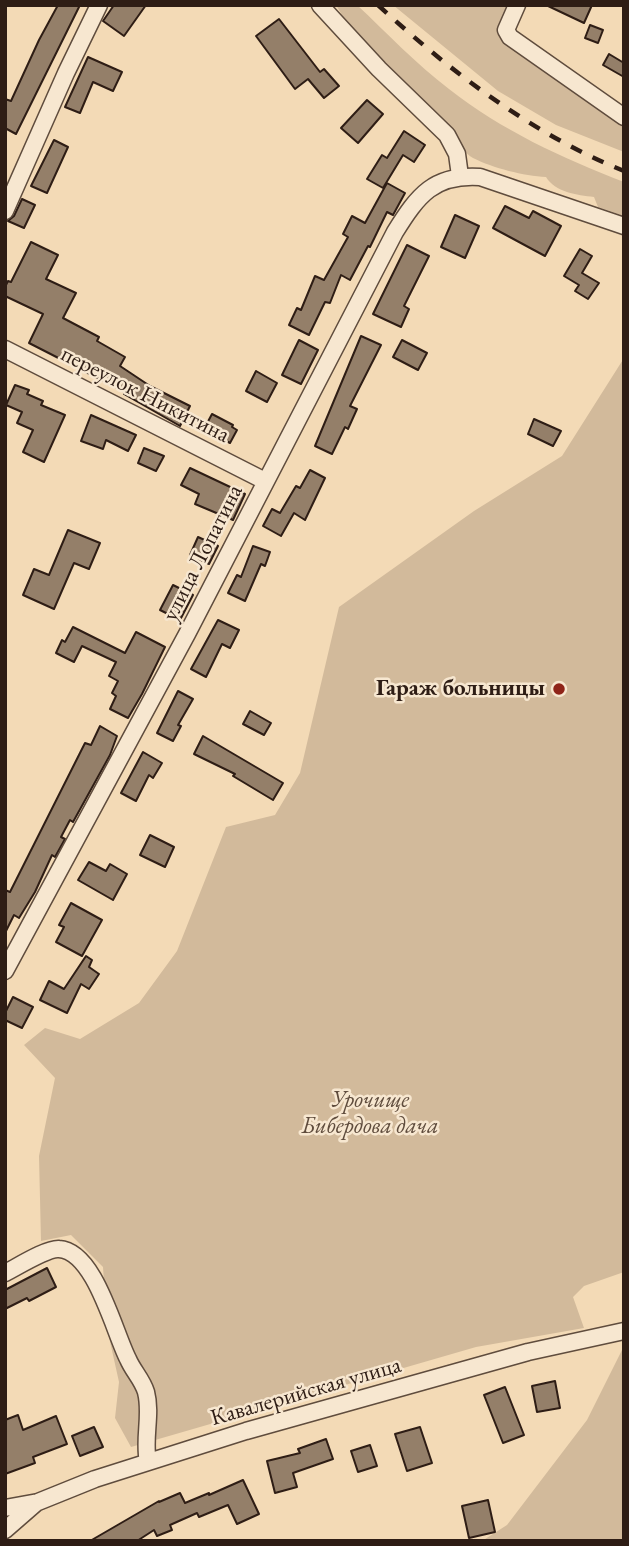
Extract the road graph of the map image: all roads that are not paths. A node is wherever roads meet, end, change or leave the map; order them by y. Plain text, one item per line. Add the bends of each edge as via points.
1 (99, 5) edge
2 (320, 5) edge
3 (517, 5) edge
4 (624, 117) edge
5 (460, 176) junction
6 (5, 211) edge
7 (624, 226) edge
8 (5, 349) edge
9 (265, 481) junction
10 (5, 971) edge
11 (5, 1273) edge
12 (624, 1331) edge
13 (148, 1462) junction
14 (38, 1502) junction
15 (5, 1508) edge
16 (5, 1530) edge

1 - 6 street
2 - 5 street via 447,135
3 - 4 street via 506,30 510,37
5 - 7 street via 480,177
5 - 9 street, улица Лопатина via 433,186 408,211
8 - 9 street, переулок Никитина
9 - 10 street, улица Лопатина
11 - 13 street via 55,1248 67,1250 83,1263 146,1390
12 - 13 street, Кавалерийская улица via 528,1352
13 - 14 street, Кавалерийская улица
14 - 15 street, Кавалерийская улица
14 - 16 street

